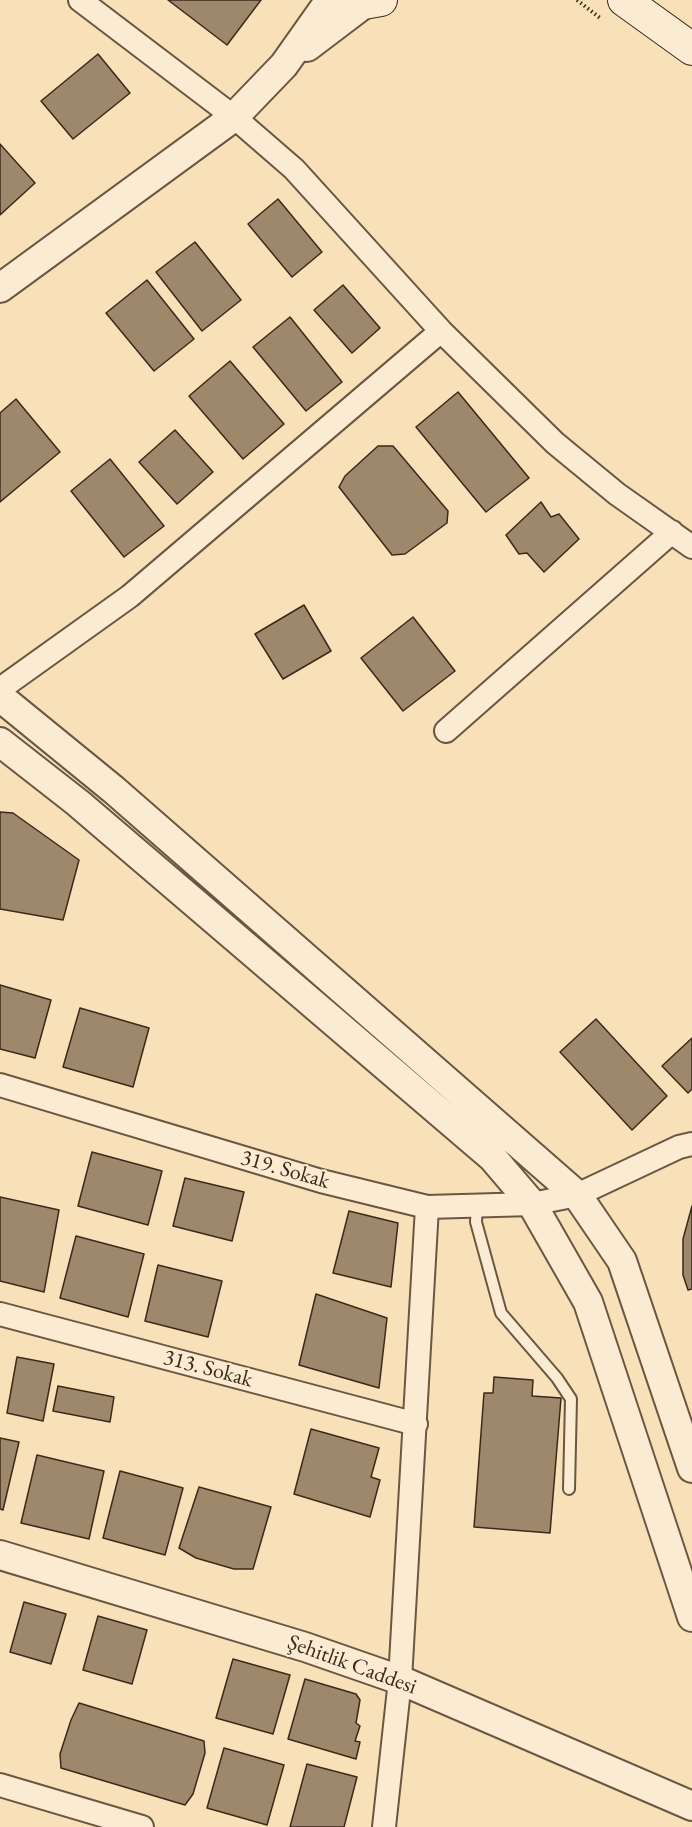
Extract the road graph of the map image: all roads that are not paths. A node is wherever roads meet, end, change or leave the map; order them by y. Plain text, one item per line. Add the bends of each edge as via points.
1 (80, 0) edge
2 (330, 0) edge
3 (605, 0) edge
4 (624, 0) edge
5 (371, 1) edge
6 (683, 44) edge
7 (284, 65) junction
8 (234, 117) junction
9 (0, 288) edge
10 (441, 331) junction
11 (672, 532) junction
12 (692, 547) edge
13 (0, 689) edge
14 (0, 697) edge
15 (446, 731) dead end
16 (0, 742) edge
17 (0, 1085) edge
18 (692, 1144) edge
19 (577, 1195) junction
20 (532, 1204) junction
21 (477, 1205) junction
22 (427, 1207) junction
23 (0, 1314) edge
24 (416, 1424) junction
25 (692, 1468) edge
26 (569, 1489) dead end
27 (0, 1555) edge
28 (692, 1617) edge
29 (400, 1680) junction
30 (0, 1785) edge
31 (692, 1806) edge
32 (142, 1827) edge
33 (384, 1827) edge

1 - 8 street
2 - 7 street
3 - 6 main road
4 - 6 main road
5 - 7 street
7 - 8 street
8 - 9 street
8 - 10 street via 294,169
10 - 11 street via 555,443 617,494
10 - 13 street via 130,596
11 - 12 street
11 - 15 street
14 - 19 street via 114,790
16 - 20 street via 78,803 492,1157
17 - 22 street, 319. Sokak via 265,1165
18 - 19 street, 319. Sokak
19 - 20 street, 319. Sokak
19 - 25 street via 622,1261
20 - 21 street, 319. Sokak
20 - 28 street via 588,1302
21 - 22 street, 319. Sokak
21 - 26 lane via 476,1222 501,1313 571,1399
22 - 24 street
23 - 24 street, 313. Sokak
24 - 29 street
27 - 29 street, Şehitlik Caddesi via 305,1647
29 - 31 street, Şehitlik Caddesi
29 - 33 street
30 - 32 street

